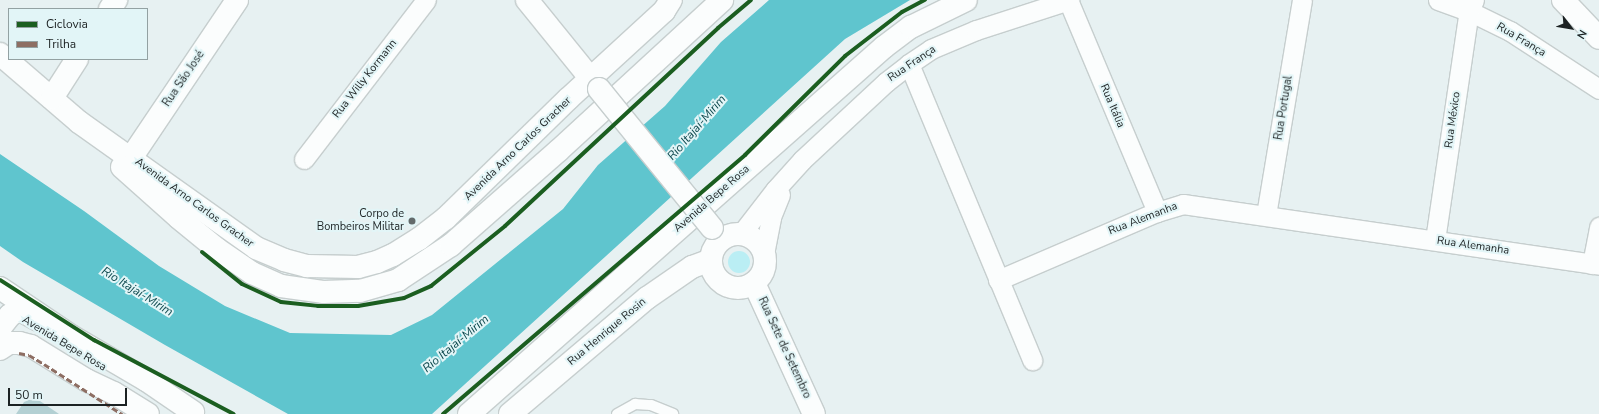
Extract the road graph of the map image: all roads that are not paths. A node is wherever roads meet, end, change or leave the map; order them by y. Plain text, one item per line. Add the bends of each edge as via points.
1 (238, 0) edge
2 (426, 0) edge
3 (527, 0) edge
4 (671, 0) edge
5 (722, 0) edge
6 (966, 0) edge
7 (1068, 0) edge
8 (1302, 0) edge
9 (1438, 0) edge
10 (1563, 0) edge
11 (1471, 5) edge
12 (1599, 38) edge
13 (0, 54) edge
14 (76, 60) edge
15 (909, 64) junction
16 (595, 84) junction
17 (1599, 89) edge
18 (52, 98) junction
19 (79, 122) junction
20 (131, 158) junction
21 (304, 159) dead end
22 (786, 178) junction
23 (1157, 212) junction
24 (1266, 215) junction
25 (1599, 227) edge
26 (725, 234) junction
27 (1435, 240) junction
28 (764, 254) junction
29 (711, 260) junction
30 (1596, 264) edge
31 (998, 280) junction
32 (754, 283) junction
33 (0, 288) edge
34 (4, 315) edge
35 (35, 328) junction
36 (71, 336) junction
37 (0, 349) edge
38 (1032, 360) dead end
39 (114, 393) junction
40 (195, 413) edge
41 (148, 414) edge
42 (469, 414) edge
43 (510, 414) edge
44 (617, 414) edge
45 (673, 414) edge
46 (814, 414) edge

1 - 20 main road, Rua São José
2 - 21 street, Rua Willy Kormann
3 - 16 main road
4 - 16 main road, Avenida Arno Carlos Gracher via 664,11
5 - 19 main road via 450,246 398,280 360,291 323,292 281,286 252,273 179,218 103,150
6 - 42 main road, Avenida Bepe Rosa via 911,27 878,51
7 - 15 street, Rua França via 976,30 931,50
7 - 23 street, Rua Itália
8 - 24 street, Rua Portugal
9 - 11 street, Rua França
10 - 12 main road
11 - 17 street, Rua França
11 - 27 street, Rua México
13 - 18 main road, Avenida Arno Carlos Gracher
14 - 18 main road
15 - 22 street, Rua França via 845,119
15 - 31 street
16 - 20 main road, Avenida Arno Carlos Gracher via 446,218 419,239 393,255 358,267 308,266 284,260 256,248
16 - 26 main road, bridge
18 - 19 main road, Avenida Arno Carlos Gracher
19 - 20 main road, Avenida Arno Carlos Gracher
22 - 26 street, Rua França
22 - 28 street, Rua França via 771,217
23 - 24 street, Rua Alemanha via 1171,206 1193,204
23 - 31 street, Rua Alemanha
24 - 27 street, Rua Alemanha
25 - 30 street
26 - 28 main road via 756,241
26 - 29 main road via 716,246
27 - 30 street, Rua Alemanha
28 - 32 main road via 763,270
29 - 32 main road via 716,277 722,283 738,288
29 - 43 main road, Rua Henrique Rosin via 692,267 647,298
31 - 38 street
32 - 46 main road, Rua Sete de Setembro
33 - 36 main road, Avenida Bepe Rosa
34 - 35 main road, Avenida Bepe Rosa
34 - 36 main road via 20,310 53,330
35 - 39 main road via 53,348 92,374
35 - 40 main road, Avenida Bepe Rosa via 140,389
36 - 40 main road, Avenida Bepe Rosa via 146,380
37 - 39 main road via 9,343 31,346 86,380
39 - 41 main road
44 - 45 lane via 635,404 651,405

